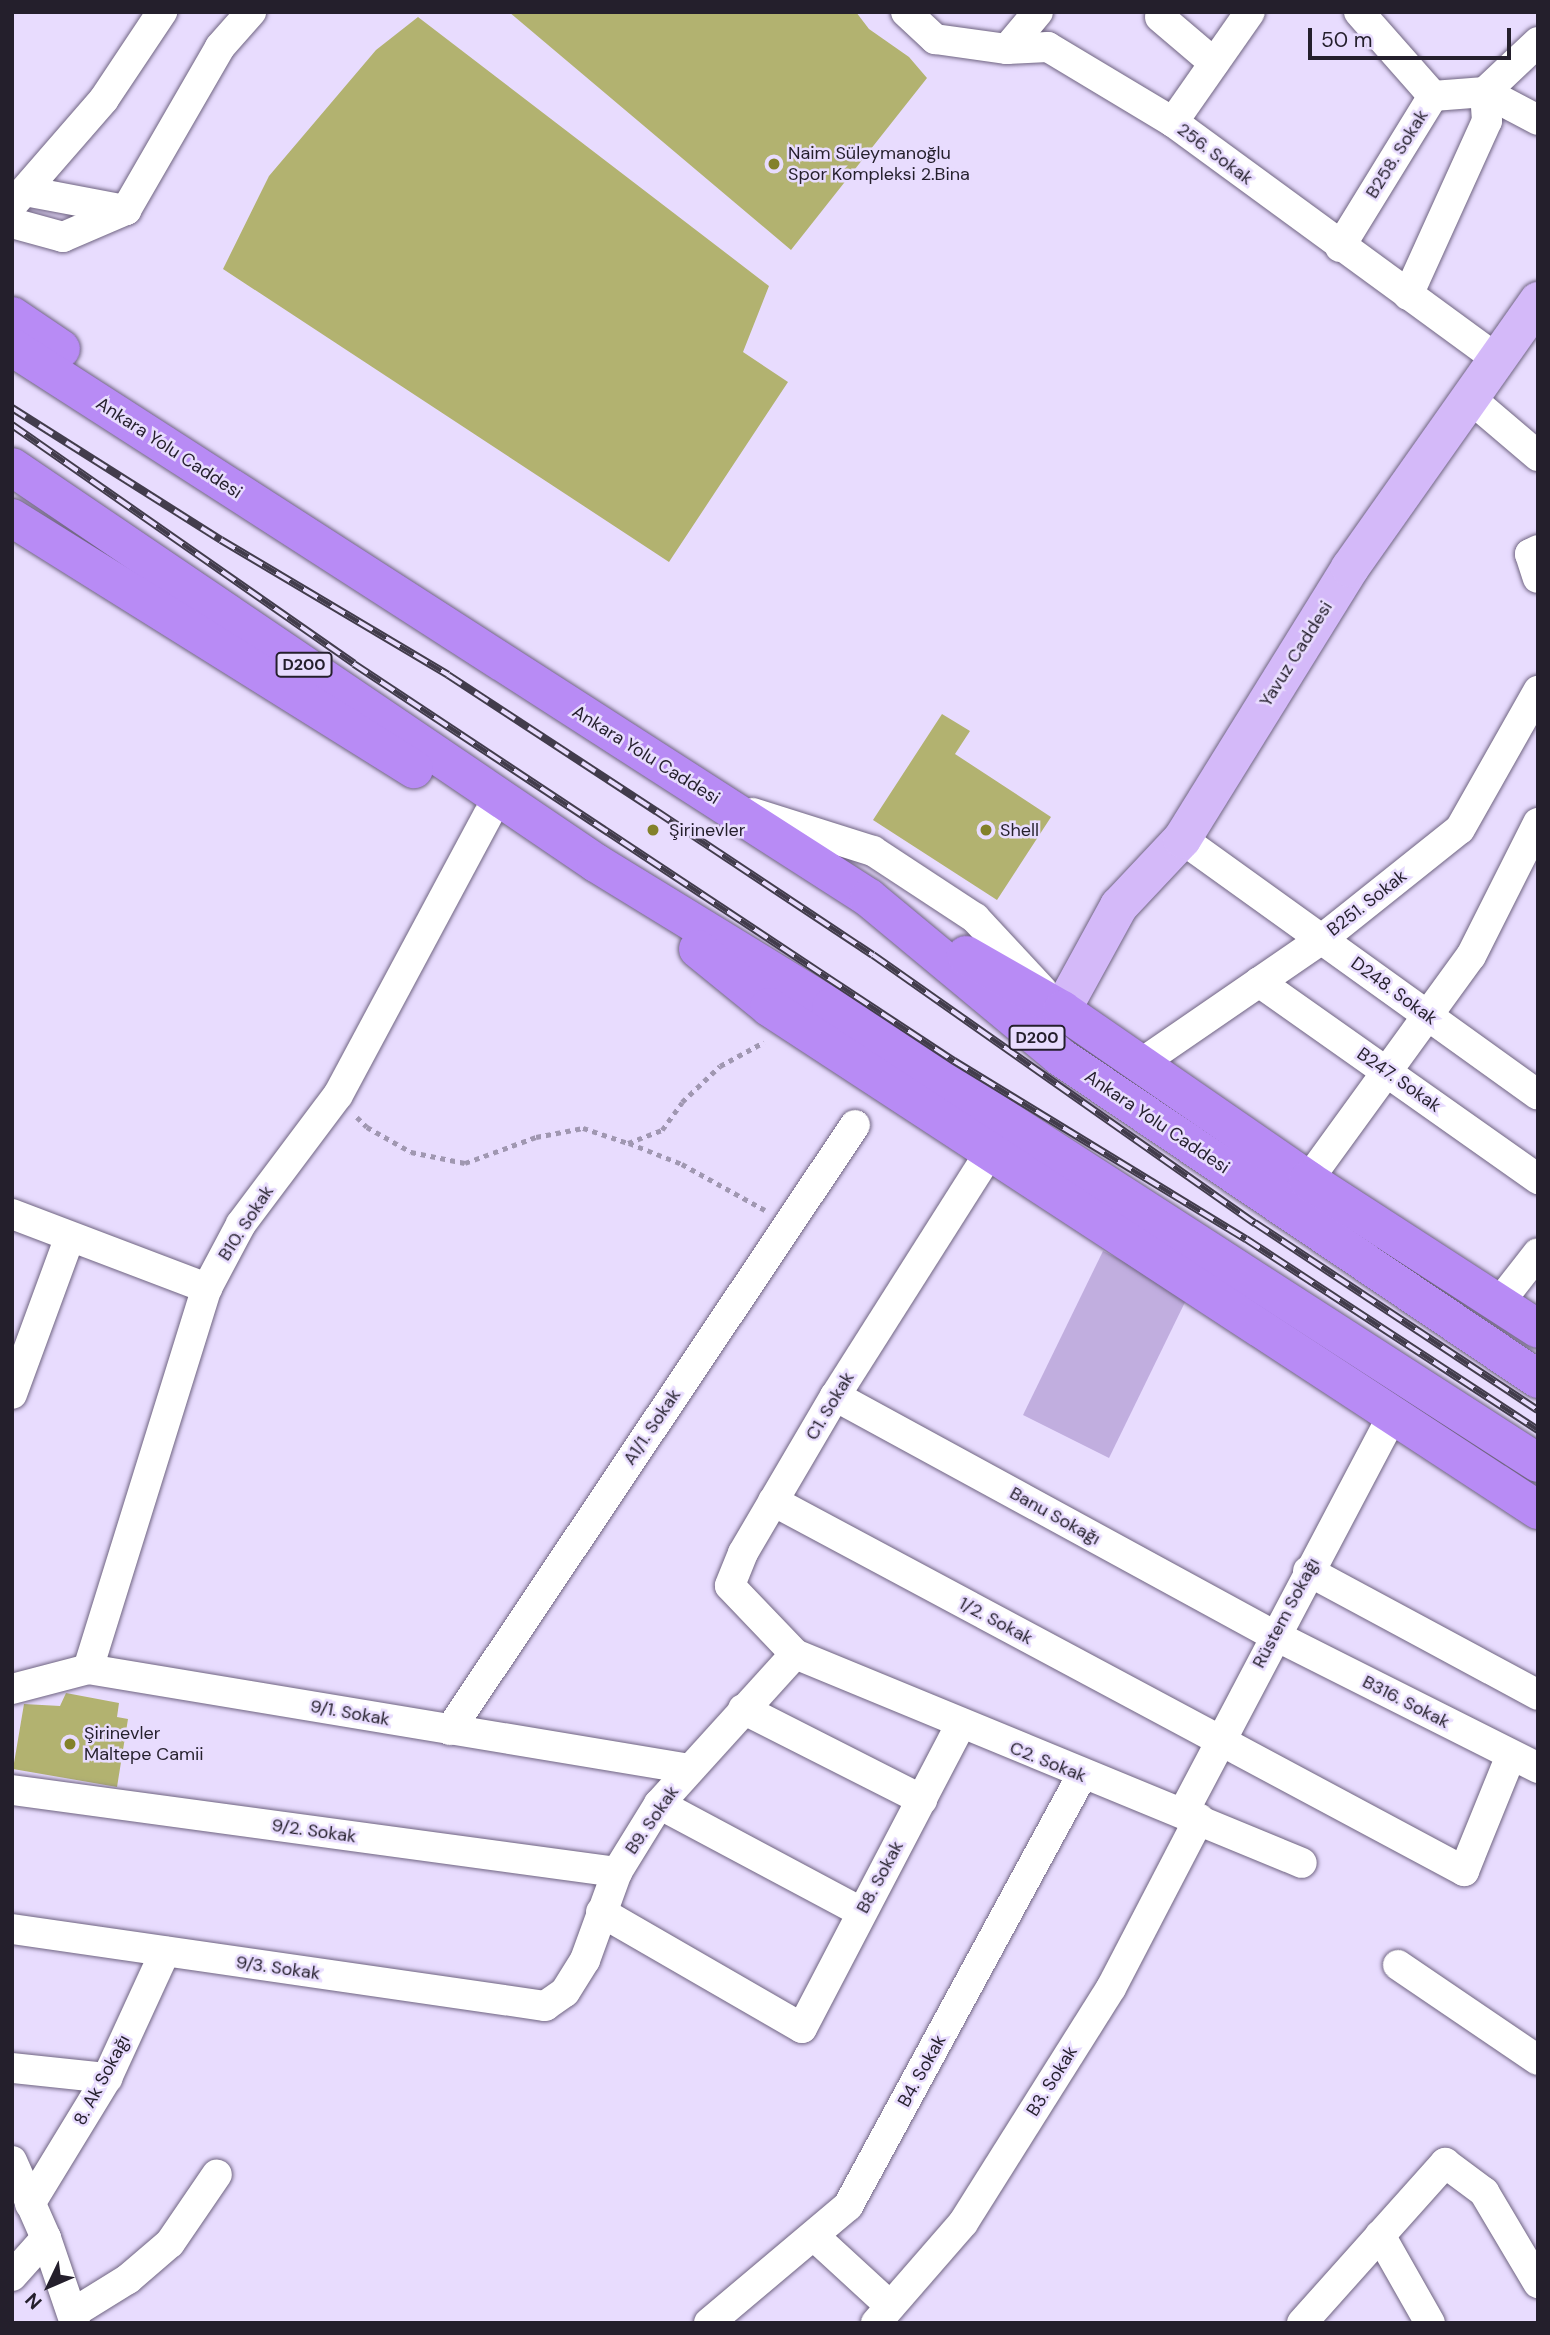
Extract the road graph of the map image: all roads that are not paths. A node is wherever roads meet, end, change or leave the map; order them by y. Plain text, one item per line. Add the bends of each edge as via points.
1 (162, 12) edge
2 (251, 12) edge
3 (906, 12) edge
4 (1038, 12) edge
5 (1250, 12) edge
6 (1359, 12) edge
7 (1160, 17) dead end
8 (1538, 42) edge
9 (1007, 48) junction
10 (1214, 63) junction
11 (1485, 92) junction
12 (1433, 96) junction
13 (1538, 120) edge
14 (1173, 122) junction
15 (19, 198) edge
16 (126, 210) junction
17 (12, 223) edge
18 (1340, 247) junction
19 (1408, 295) junction
20 (1538, 301) edge
21 (12, 316) edge
22 (12, 347) edge
23 (1499, 361) junction
24 (1471, 399) junction
25 (1536, 452) edge
26 (12, 467) edge
27 (14, 522) edge
28 (542, 690) junction
29 (1538, 691) edge
30 (722, 803) junction
31 (488, 816) junction
32 (1537, 825) edge
33 (1182, 839) junction
34 (596, 863) junction
35 (633, 887) junction
36 (869, 898) junction
37 (1322, 939) junction
38 (1259, 982) junction
39 (1062, 1010) junction
40 (1429, 1016) junction
41 (1140, 1064) junction
42 (1387, 1072) junction
43 (1538, 1096) edge
44 (855, 1125) dead end
45 (990, 1152) junction
46 (1538, 1179) edge
47 (1308, 1180) junction
48 (12, 1214) edge
49 (69, 1239) junction
50 (1538, 1252) edge
51 (207, 1288) junction
52 (1499, 1303) junction
53 (1538, 1329) edge
54 (1538, 1379) edge
55 (12, 1394) edge
56 (835, 1396) junction
57 (1393, 1415) junction
58 (1538, 1463) edge
59 (773, 1501) junction
60 (1538, 1510) edge
61 (1308, 1571) junction
62 (1274, 1635) junction
63 (795, 1654) junction
64 (89, 1669) junction
65 (12, 1689) edge
66 (1538, 1695) edge
67 (743, 1709) junction
68 (960, 1726) junction
69 (450, 1730) junction
70 (1219, 1741) junction
71 (1525, 1761) edge
72 (690, 1769) junction
73 (1081, 1776) junction
74 (12, 1790) edge
75 (922, 1800) junction
76 (659, 1804) junction
77 (1191, 1816) junction
78 (1302, 1863) dead end
79 (617, 1872) junction
80 (601, 1912) junction
81 (861, 1912) junction
82 (12, 1929) edge
83 (165, 1952) junction
84 (1398, 1965) dead end
85 (545, 2006) joint
86 (1538, 2060) edge
87 (12, 2068) edge
88 (107, 2078) junction
89 (12, 2161) edge
90 (217, 2174) dead end
91 (30, 2204) junction
92 (1380, 2235) junction
93 (814, 2236) junction
94 (46, 2238) junction
95 (12, 2276) edge
96 (1538, 2283) edge
97 (882, 2314) edge
98 (74, 2318) edge
99 (709, 2323) edge
100 (1302, 2323) edge
101 (1430, 2323) edge

1 - 15 street via 104,99
2 - 16 street via 220,47
3 - 9 street, 256. Sokak via 935,39
4 - 9 street
5 - 10 street
6 - 12 street
7 - 10 street
8 - 11 street
9 - 14 street, 256. Sokak via 1048,47
10 - 14 street
11 - 12 street, B258. Sokak
11 - 13 street
11 - 19 street via 1487,121
12 - 18 street, B258. Sokak
14 - 18 street, 256. Sokak
15 - 16 street
16 - 17 street via 63,237
18 - 19 street, 256. Sokak
19 - 23 street, 256. Sokak
20 - 23 main road, Yavuz Caddesi
21 - 28 highway via 474,624
22 - 28 highway, Ankara Yolu Caddesi / D200
23 - 24 main road, Yavuz Caddesi
24 - 25 street
24 - 33 main road, Yavuz Caddesi via 1350,568
26 - 34 highway, D200
27 - 31 highway
28 - 30 highway, Ankara Yolu Caddesi / D200
29 - 37 street, B251. Sokak via 1460,829
30 - 36 highway, Ankara Yolu Caddesi / D200
30 - 39 street via 873,851 975,918
31 - 34 highway
31 - 51 street, B10. Sokak via 338,1095 241,1224
32 - 40 street via 1471,956
33 - 37 street, D248. Sokak
33 - 39 main road, Yavuz Caddesi via 1119,906
34 - 35 highway, D200
35 - 45 highway via 698,950 769,1007
35 - 58 highway, D200 via 843,1014
36 - 39 highway
36 - 54 highway, Ankara Yolu Caddesi / D200 via 1059,1056
37 - 38 street, B251. Sokak
37 - 40 street, D248. Sokak
38 - 41 street, B251. Sokak
38 - 42 street, B247. Sokak
39 - 41 highway
40 - 42 street
40 - 43 street, D248. Sokak
41 - 47 highway
42 - 46 street, B247. Sokak
42 - 47 street
44 - 69 street, A1/1. Sokak
45 - 56 street, C1. Sokak
45 - 57 highway
47 - 52 highway
48 - 49 street
49 - 51 street
49 - 55 street
50 - 52 street
51 - 64 street, B10. Sokak
52 - 53 highway
56 - 59 street, C1. Sokak
56 - 62 street, Banu Sokağı
57 - 60 highway
57 - 61 street, Rüstem Sokağı
59 - 63 street, C1. Sokak via 730,1586
59 - 70 street, 1/2. Sokak
61 - 62 street, Rüstem Sokağı
61 - 66 street
62 - 70 street, Rüstem Sokağı
62 - 71 street, B316. Sokak
63 - 67 street, B9. Sokak
63 - 68 street, C2. Sokak
64 - 65 street, 9/1. Sokak
64 - 69 street, 9/1. Sokak
67 - 72 street, B9. Sokak
67 - 75 street
68 - 73 street, C2. Sokak
68 - 75 street, B8. Sokak
69 - 72 street, 9/1. Sokak
70 - 71 street, 1/2. Sokak via 1464,1871
70 - 77 street, Rüstem Sokağı
72 - 76 street, B9. Sokak
73 - 77 street, C2. Sokak
73 - 93 street, B4. Sokak via 848,2206
74 - 79 street, 9/2. Sokak
75 - 81 street, B8. Sokak
76 - 79 street, B9. Sokak
76 - 81 street
77 - 78 street, C2. Sokak
77 - 97 street, B3. Sokak via 1111,1988 963,2223
79 - 80 street, B9. Sokak
80 - 81 street, B8. Sokak via 802,2028
80 - 85 street, B9. Sokak via 585,1960 565,1992
82 - 83 street, 9/3. Sokak
83 - 85 street, 9/3. Sokak
83 - 88 street, 8. Ak Sokağı
84 - 86 street
87 - 88 street
88 - 91 street, 8. Ak Sokağı
89 - 91 street
90 - 98 street via 170,2243
91 - 94 street
92 - 96 street via 1445,2162 1484,2192
92 - 100 street
92 - 101 street
93 - 97 street
93 - 99 street, B4. Sokak
94 - 95 street
94 - 98 street

